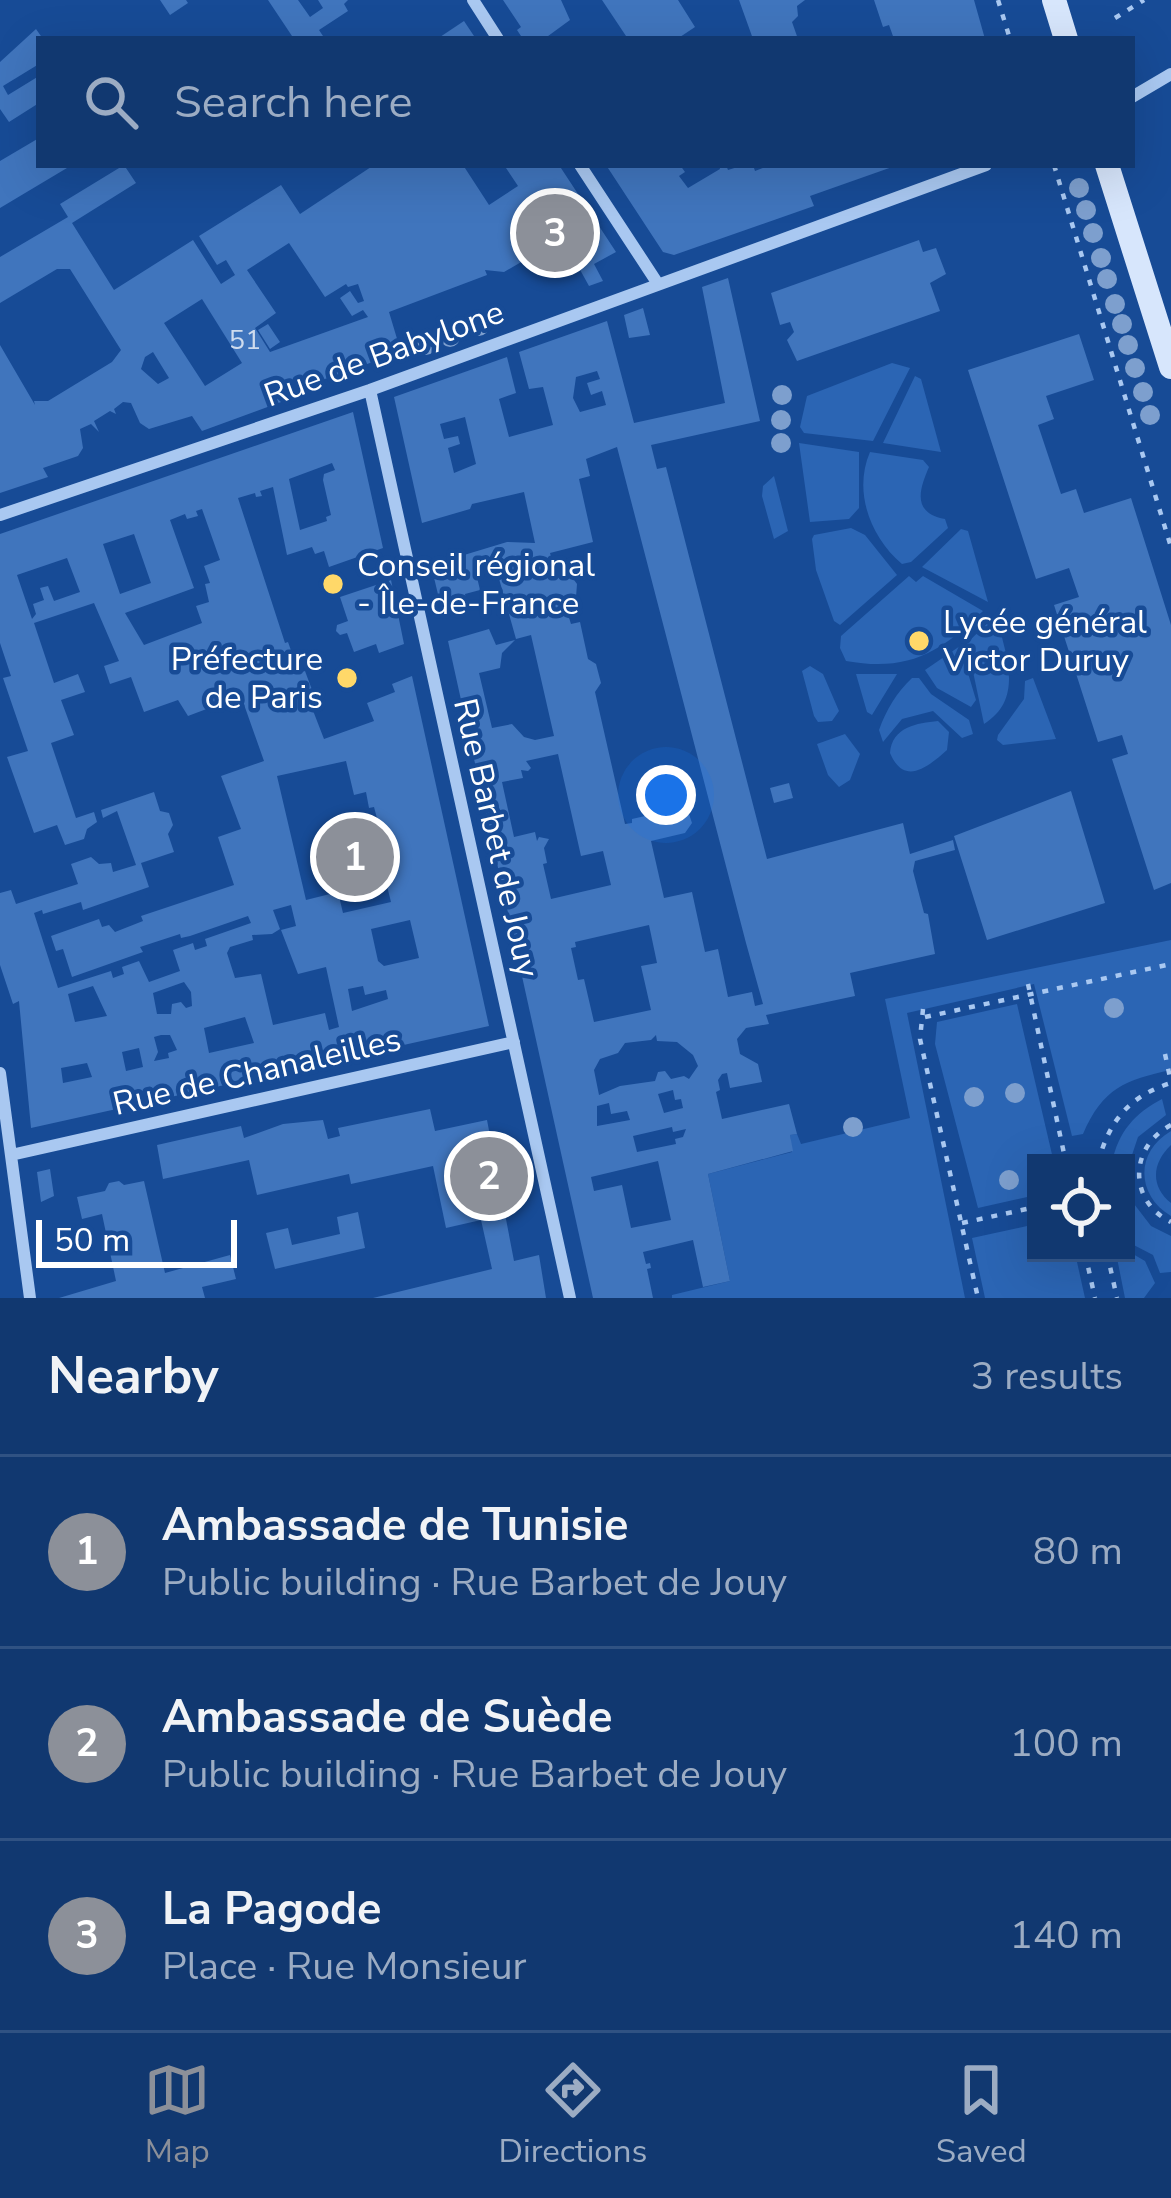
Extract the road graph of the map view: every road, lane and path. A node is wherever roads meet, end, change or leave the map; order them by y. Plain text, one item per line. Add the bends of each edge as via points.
1 (472, 0) edge
2 (998, 0) edge
3 (1054, 0) edge
4 (1144, 0) edge
5 (1114, 18) dead end
6 (496, 36) edge
7 (1009, 36) edge
8 (1065, 36) edge
9 (1171, 74) edge
10 (1135, 95) edge
11 (582, 168) edge
12 (978, 168) edge
13 (1055, 168) edge
14 (1108, 168) edge
15 (658, 284) junction
16 (1171, 367) edge
17 (370, 390) junction
18 (0, 515) edge
19 (1171, 548) edge
20 (1171, 964) edge
21 (1028, 984) dead end
22 (1030, 994) junction
23 (514, 1042) junction
24 (1165, 1054) dead end
25 (0, 1073) edge
26 (1171, 1082) edge
27 (1171, 1124) edge
28 (1064, 1154) edge
29 (1100, 1154) edge
30 (11, 1155) junction
31 (1139, 1186) junction
32 (1135, 1187) edge
33 (1027, 1209) edge
34 (1171, 1222) edge
35 (962, 1223) junction
36 (1087, 1262) edge
37 (1109, 1262) edge
38 (30, 1298) edge
39 (570, 1298) edge
40 (978, 1298) edge
41 (1095, 1298) edge
42 (1117, 1298) edge

1 - 6 street
2 - 7 path
3 - 8 main road
4 - 5 path
9 - 10 street
11 - 15 street
12 - 15 street, Rue de Babylone
13 - 19 path
14 - 16 main road
15 - 17 street, Rue de Babylone
17 - 18 street, Rue de Babylone
17 - 23 street, Rue Barbet de Jouy
20 - 22 path
21 - 22 path
22 - 28 path
22 - 35 path via 924,1013 920,1039
23 - 30 street, Rue de Chanaleilles
23 - 39 street, Rue Barbet de Jouy
24 - 26 path
25 - 30 street
26 - 29 path via 1124,1107
27 - 31 path via 1142,1152
30 - 38 street
31 - 32 path
31 - 34 path via 1153,1211
33 - 35 path
35 - 40 path
36 - 41 path
37 - 42 path

